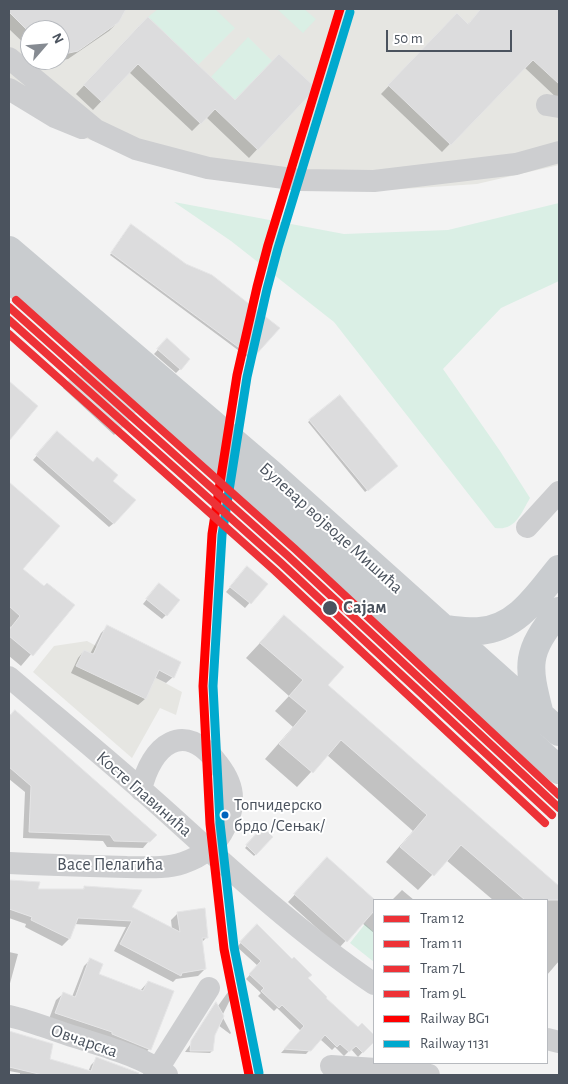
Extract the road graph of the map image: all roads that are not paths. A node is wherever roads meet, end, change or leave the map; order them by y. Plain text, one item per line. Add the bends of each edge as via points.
1 (9, 58) edge
2 (9, 89) edge
3 (96, 130) junction
4 (559, 152) edge
5 (9, 250) edge
6 (9, 278) edge
7 (559, 492) edge
8 (527, 527) dead end
9 (559, 569) edge
10 (559, 611) edge
11 (445, 629) junction
12 (9, 677) edge
13 (550, 724) edge
14 (559, 770) edge
15 (141, 790) junction
16 (208, 851) junction
17 (9, 864) edge
18 (373, 983) edge
19 (209, 988) dead end
20 (9, 1016) edge
21 (331, 1066) dead end
22 (160, 1073) edge
23 (429, 1075) edge

1 - 3 street
2 - 3 street via 78,128
3 - 4 street via 136,149 199,166 300,180 374,181 516,164
5 - 11 main road, Булевар војводе Мишића via 262,466
6 - 14 main road, Булевар војводе Мишића via 211,452
7 - 8 street
9 - 11 main road via 512,621 481,631
10 - 13 main road via 535,646 531,663 531,677
11 - 13 main road, Булевар војводе Мишића
12 - 15 street, Косте Главинића
15 - 16 street, Косте Главинића
15 - 16 street via 145,773 164,745 181,740 205,750 224,772 232,796 229,818 218,840
16 - 17 street, Васе Пелагића via 174,866
16 - 18 street, Косте Главинића via 320,945
19 - 22 street
20 - 22 street, Овчарска via 112,1049
21 - 23 street

